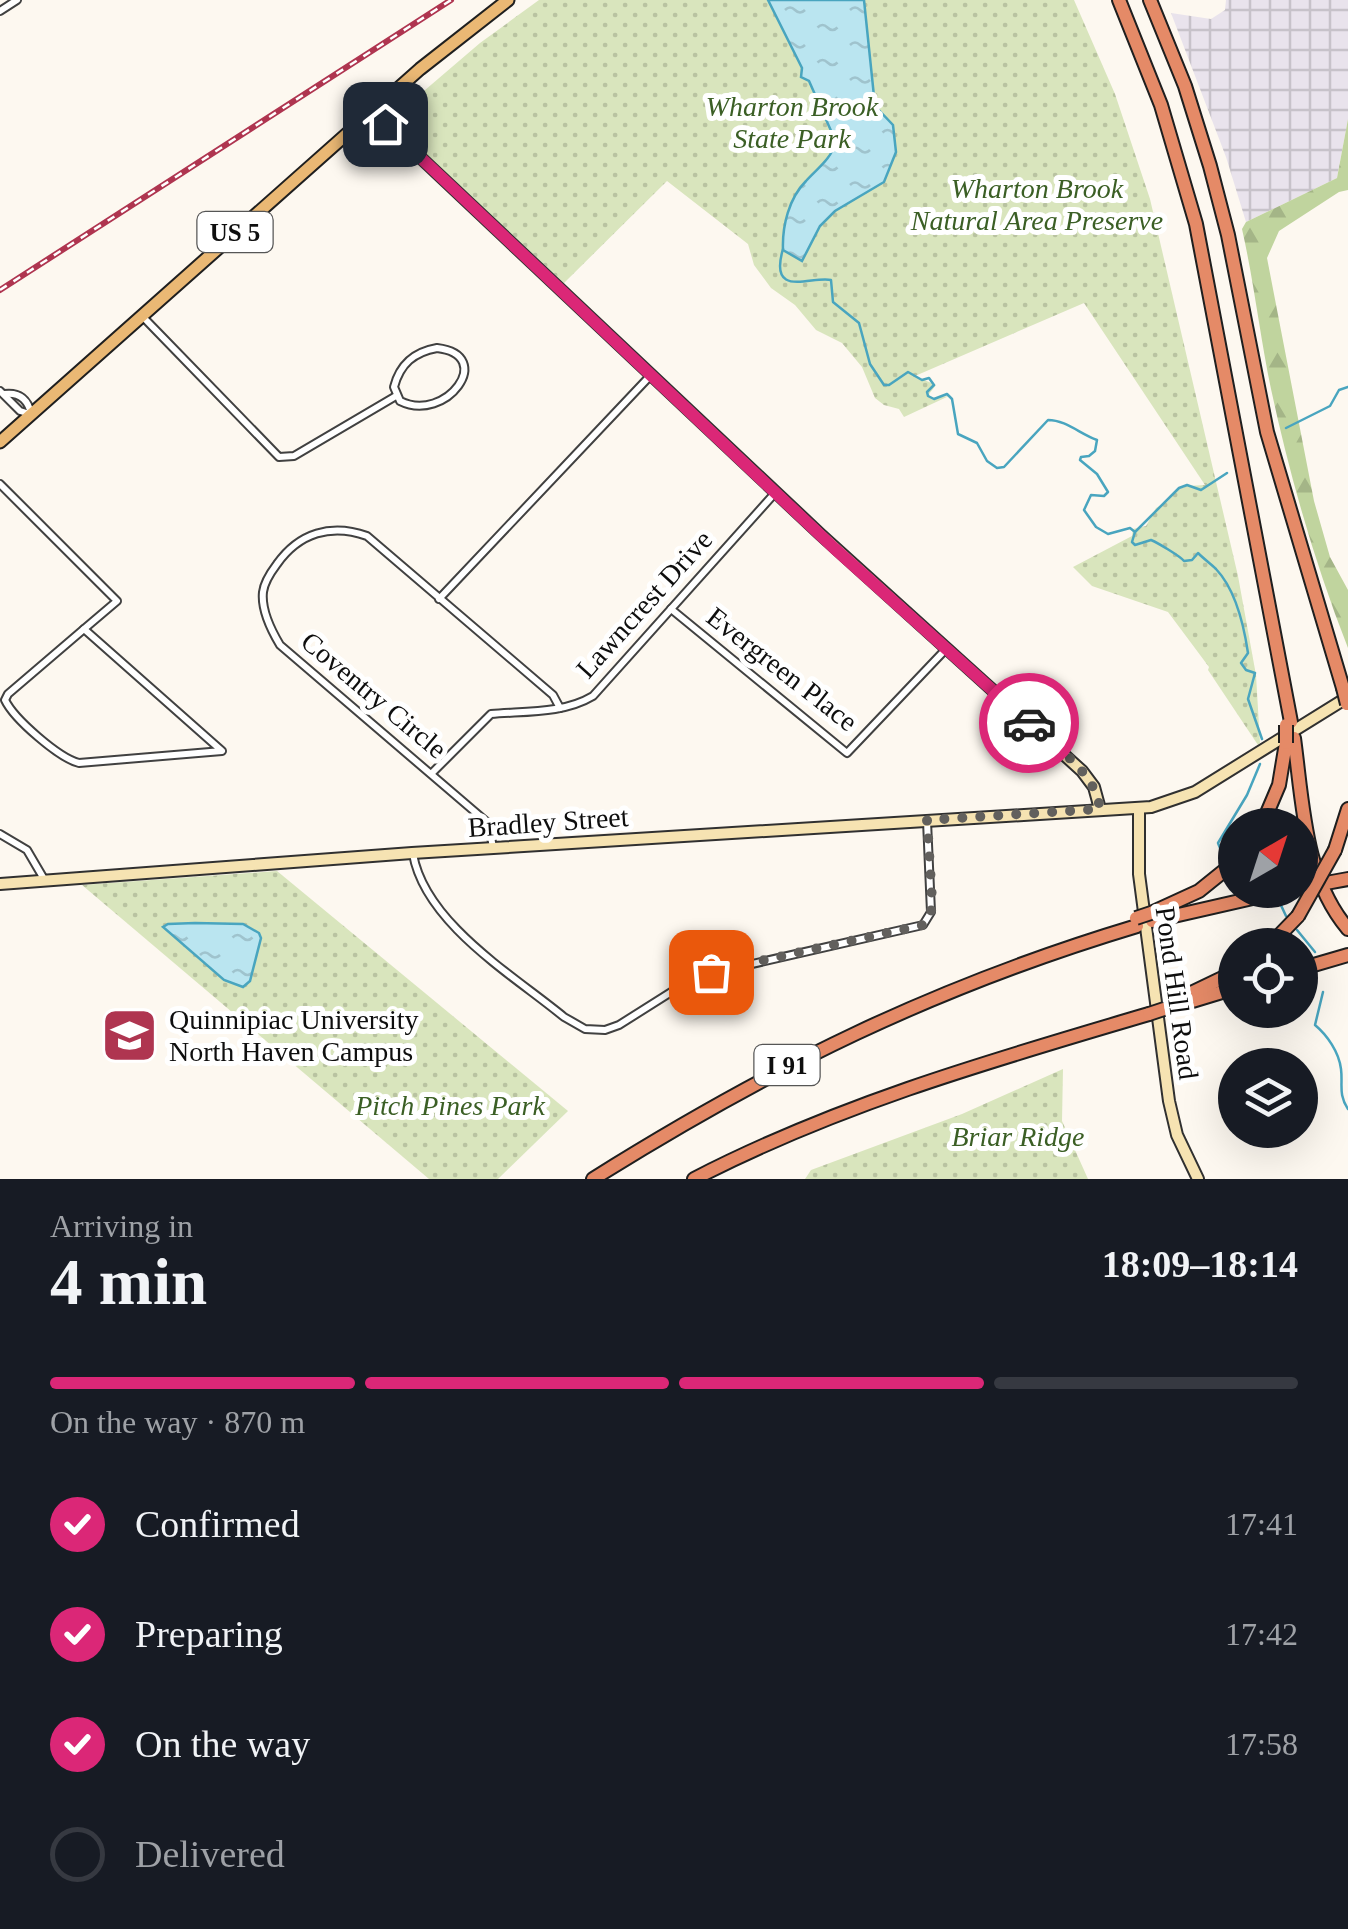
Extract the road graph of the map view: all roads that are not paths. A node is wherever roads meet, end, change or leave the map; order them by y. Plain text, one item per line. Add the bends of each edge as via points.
1 (17, 0) edge
2 (508, 0) edge
3 (1118, 0) edge
4 (1150, 0) edge
5 (0, 11) edge
6 (371, 111) junction
7 (142, 316) junction
8 (651, 374) junction
9 (2, 392) edge
10 (396, 396) junction
11 (31, 414) junction
12 (0, 442) edge
13 (0, 484) edge
14 (776, 492) junction
15 (439, 599) junction
16 (671, 609) junction
17 (84, 629) junction
18 (947, 648) junction
19 (1347, 695) edge
20 (560, 708) junction
21 (1290, 741) junction
22 (432, 774) junction
23 (1139, 808) junction
24 (1269, 808) edge
25 (1100, 809) junction
26 (1348, 809) edge
27 (927, 820) junction
28 (0, 834) edge
29 (493, 848) junction
30 (412, 853) junction
31 (1218, 875) edge
32 (45, 880) junction
33 (1348, 880) edge
34 (0, 884) edge
35 (1318, 884) edge
36 (1218, 904) edge
37 (1151, 917) junction
38 (1286, 928) edge
39 (1348, 930) edge
40 (1218, 980) edge
41 (1218, 993) edge
42 (1166, 1008) junction
43 (594, 1179) edge
44 (694, 1179) edge
45 (1198, 1179) edge

1 - 5 street
2 - 6 main road, US 5
3 - 21 highway, bridge via 1167,122 1199,234
4 - 19 highway via 1214,180 1267,432
6 - 7 main road, US 5
6 - 8 street
7 - 10 street via 278,457 294,456
7 - 11 main road, US 5
8 - 14 street
8 - 15 street
9 - 11 street
10 - 10 street via 419,406 443,400 464,379 462,362 445,349 415,355 400,371
11 - 12 main road, US 5
13 - 17 street via 117,601
14 - 16 street, Lawncrest Drive
14 - 18 street
15 - 20 street, Coventry Circle
15 - 22 street, Coventry Circle via 367,536 330,529 297,542 263,591 280,645
16 - 18 street, Evergreen Place via 847,754
16 - 20 street, Lawncrest Drive via 593,696
17 - 17 street via 181,714 222,751 79,763 62,756 6,700
18 - 25 street via 1085,774
19 - 23 street via 1203,788
20 - 22 street, Lawncrest Drive via 491,714
21 - 24 highway
21 - 39 highway via 1316,874
22 - 29 street, Coventry Circle via 488,823
23 - 25 street
23 - 45 street, Pond Hill Road via 1138,864 1170,1110
25 - 27 street, Bradley Street
26 - 38 highway, bridge via 1317,888
27 - 29 street, Bradley Street
27 - 30 street via 932,899 923,925 695,977 605,1030 564,1018 454,927
28 - 32 street via 27,850
29 - 30 street, Bradley Street
30 - 32 street, Bradley Street
31 - 37 highway
32 - 34 street, Bradley Street
33 - 35 highway
36 - 37 highway, I 91
37 - 43 highway, I 91 via 974,980 830,1044
40 - 42 highway
41 - 42 highway, I 91
42 - 44 highway, I 91, bridge via 878,1098

